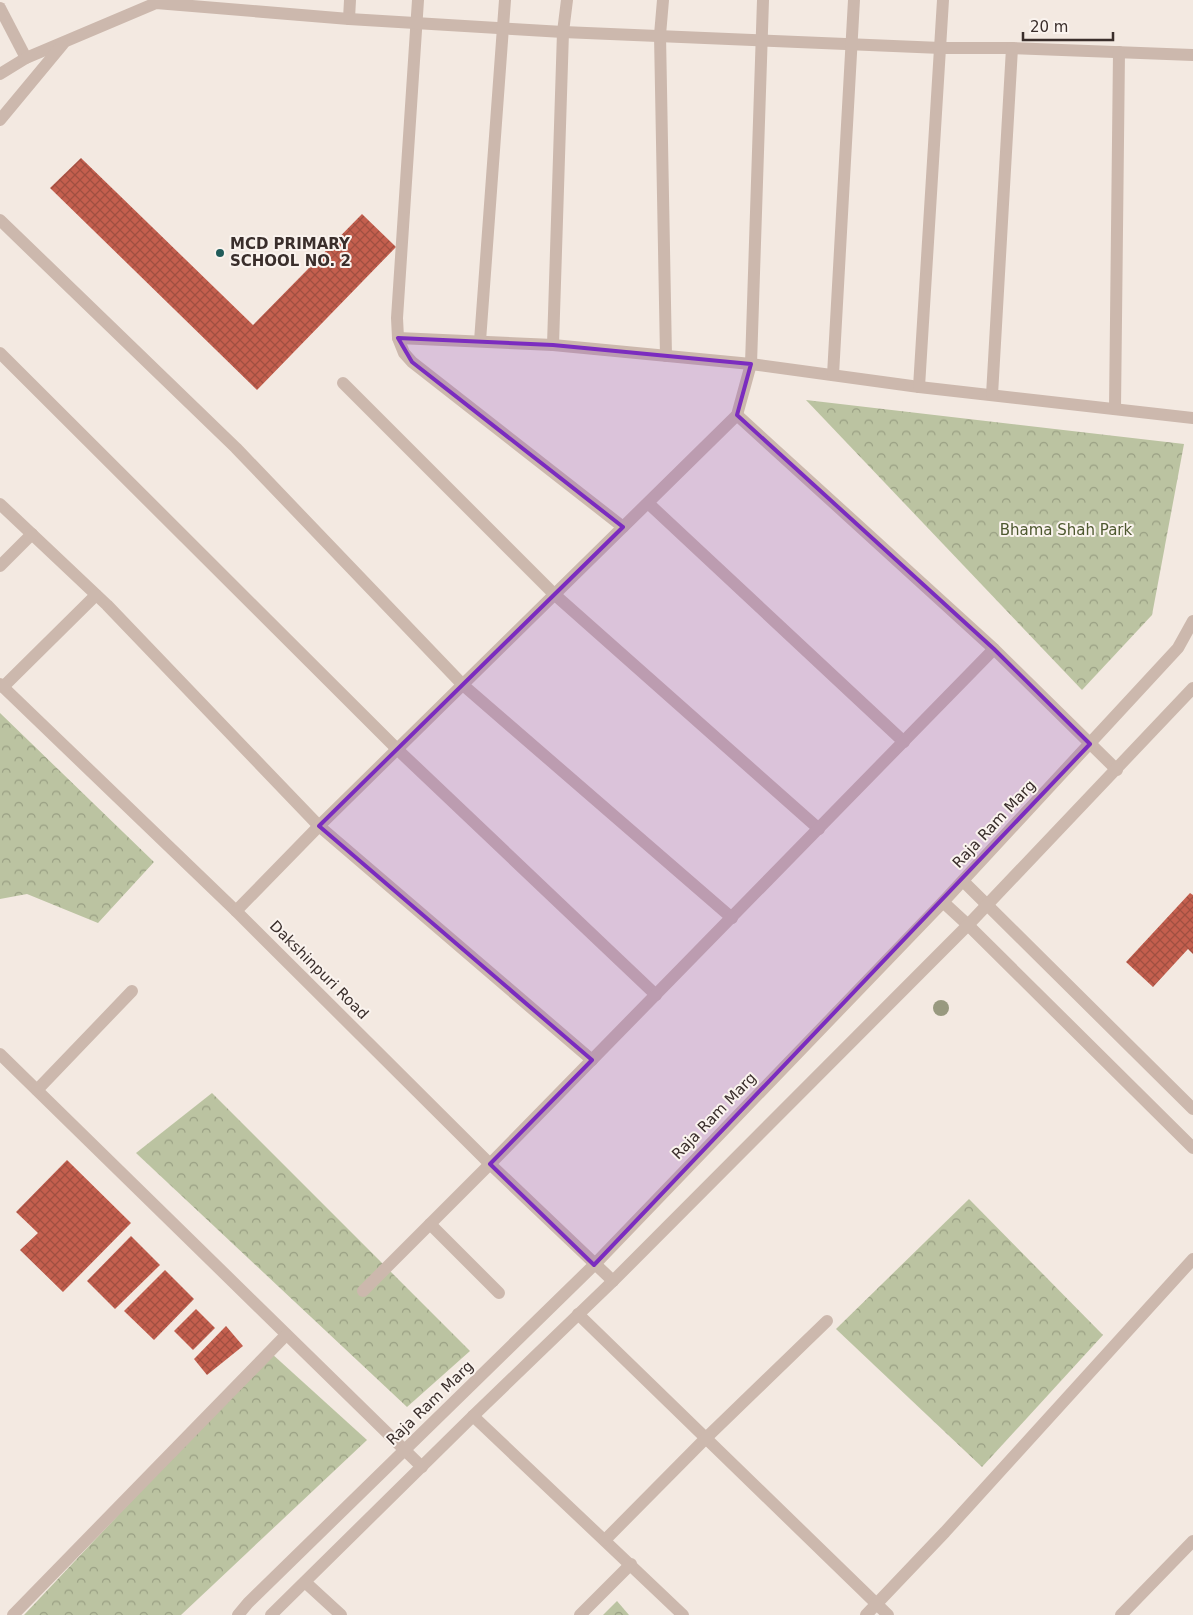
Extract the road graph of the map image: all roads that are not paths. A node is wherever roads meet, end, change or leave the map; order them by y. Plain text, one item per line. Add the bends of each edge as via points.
1 (350, 0) edge
2 (418, 0) edge
3 (505, 0) edge
4 (567, 0) edge
5 (663, 0) edge
6 (764, 0) edge
7 (854, 0) edge
8 (943, 0) edge
9 (155, 1) edge
10 (0, 8) edge
11 (349, 20) junction
12 (417, 23) junction
13 (504, 28) junction
14 (563, 32) junction
15 (660, 35) junction
16 (761, 41) junction
17 (65, 42) junction
18 (851, 45) junction
19 (941, 48) junction
20 (1012, 48) junction
21 (1119, 52) junction
22 (1193, 55) edge
23 (26, 58) junction
24 (0, 74) edge
25 (0, 120) edge
26 (0, 220) edge
27 (398, 338) junction
28 (480, 341) junction
29 (553, 345) junction
30 (0, 353) edge
31 (666, 356) junction
32 (751, 364) junction
33 (833, 375) junction
34 (343, 384) dead end
35 (919, 387) junction
36 (992, 395) junction
37 (1116, 409) junction
38 (737, 415) junction
39 (1193, 418) edge
40 (648, 503) junction
41 (0, 504) edge
42 (623, 527) junction
43 (32, 534) junction
44 (0, 566) edge
45 (554, 594) junction
46 (96, 595) junction
47 (1193, 621) edge
48 (994, 649) junction
49 (2, 685) edge
50 (463, 685) junction
51 (1193, 688) edge
52 (904, 742) junction
53 (1090, 744) junction
54 (397, 749) junction
55 (1117, 770) junction
56 (319, 826) junction
57 (819, 829) junction
58 (963, 881) junction
59 (943, 902) junction
60 (987, 906) junction
61 (236, 911) junction
62 (732, 918) junction
63 (968, 925) junction
64 (132, 991) dead end
65 (656, 995) junction
66 (0, 1054) edge
67 (592, 1060) junction
68 (37, 1090) junction
69 (1193, 1109) edge
70 (1193, 1148) edge
71 (490, 1164) junction
72 (430, 1224) junction
73 (1193, 1259) edge
74 (594, 1265) junction
75 (613, 1281) junction
76 (363, 1291) dead end
77 (500, 1293) dead end
78 (578, 1314) junction
79 (827, 1321) dead end
80 (286, 1335) junction
81 (472, 1416) junction
82 (706, 1438) junction
83 (405, 1451) junction
84 (422, 1467) junction
85 (605, 1540) junction
86 (1193, 1541) edge
87 (631, 1564) junction
88 (305, 1582) junction
89 (877, 1603) junction
90 (13, 1615) edge
91 (238, 1615) edge
92 (271, 1615) edge
93 (341, 1615) edge
94 (580, 1615) edge
95 (683, 1615) edge
96 (866, 1615) edge
97 (888, 1615) edge
98 (1121, 1615) edge

1 - 11 street
2 - 12 street
3 - 13 street
4 - 14 street
5 - 15 street
6 - 16 street
7 - 18 street
8 - 19 street
9 - 11 street
9 - 17 street
10 - 23 street
11 - 12 street
12 - 13 street
12 - 27 street
13 - 14 street
13 - 28 street
14 - 15 street
14 - 29 street
15 - 16 street
15 - 31 street
16 - 18 street
16 - 32 street
17 - 23 street
17 - 25 street
18 - 19 street
18 - 33 street
19 - 20 street
19 - 35 street
20 - 21 street
20 - 36 street
21 - 22 street
21 - 37 street
23 - 24 street
26 - 50 street via 236,448
27 - 28 street
27 - 42 street via 412,362
28 - 29 street
29 - 31 street
30 - 54 street
31 - 32 street
32 - 33 street
32 - 38 street
33 - 35 street
34 - 45 street
35 - 36 street
36 - 37 street
37 - 39 street
38 - 40 street
38 - 48 street
40 - 42 street
40 - 52 street
41 - 43 street
42 - 45 street
43 - 44 street
43 - 46 street
45 - 50 street
45 - 57 street
46 - 49 street
46 - 56 street
47 - 53 street, Raja Ram Marg via 1178,648
48 - 52 street
48 - 53 street
49 - 61 street, Dakshinpuri Road
50 - 54 street
50 - 62 street
51 - 55 street
52 - 57 street
53 - 55 street
53 - 58 street, Raja Ram Marg
54 - 56 street
54 - 65 street
55 - 60 street
56 - 61 street
56 - 67 street
57 - 62 street
58 - 59 street, Raja Ram Marg
58 - 60 street
59 - 63 street
59 - 74 street, Raja Ram Marg
60 - 63 street
60 - 69 street
61 - 71 street, Dakshinpuri Road
62 - 65 street
63 - 70 street
63 - 75 street
64 - 68 street
65 - 67 street
66 - 68 street
67 - 71 street
68 - 80 street
71 - 72 street
71 - 74 street, Dakshinpuri Road
72 - 76 street
72 - 77 street
73 - 89 street via 946,1532
74 - 75 street, Dakshinpuri Road
74 - 83 street, Raja Ram Marg
75 - 78 street
78 - 81 street
78 - 82 street
79 - 82 street
80 - 83 street
80 - 90 street
81 - 84 street
81 - 85 street
82 - 85 street
82 - 89 street
83 - 84 street
83 - 91 street, Raja Ram Marg
84 - 88 street
85 - 87 street
86 - 98 street
87 - 94 street
87 - 95 street
88 - 92 street
88 - 93 street
89 - 96 street
89 - 97 street

